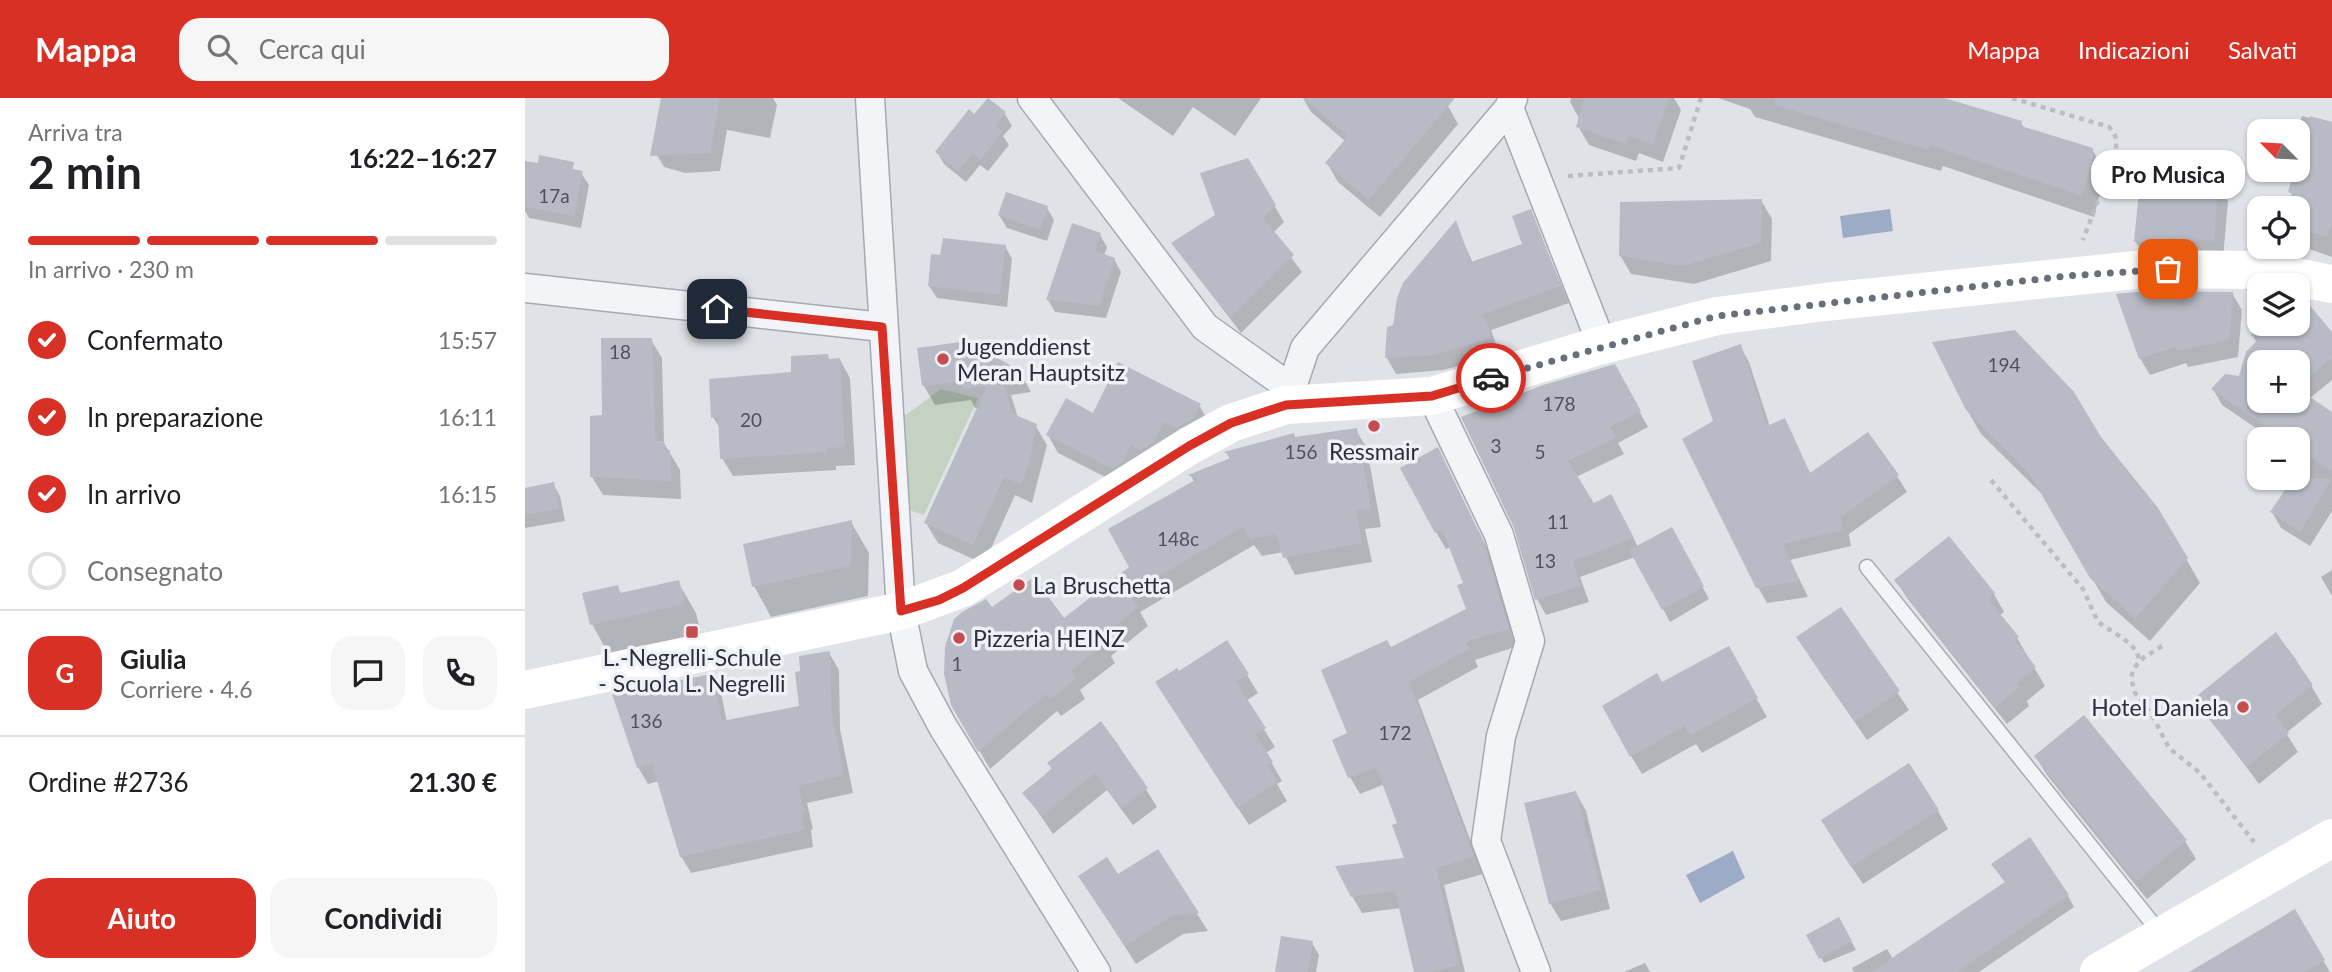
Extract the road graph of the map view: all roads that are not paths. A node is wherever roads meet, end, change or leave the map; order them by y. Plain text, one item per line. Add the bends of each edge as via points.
1 (870, 98) edge
2 (1032, 98) edge
3 (1511, 103) edge
4 (2332, 284) edge
5 (525, 288) edge
6 (882, 327) junction
7 (1602, 345) junction
8 (1432, 396) junction
9 (1289, 397) junction
10 (1867, 567) dead end
11 (901, 611) junction
12 (525, 690) edge
13 (2332, 838) edge
14 (2162, 936) junction
15 (1096, 972) edge
16 (1536, 972) edge
17 (2099, 972) edge

1 - 6 street
2 - 9 street via 1205,327
3 - 7 street
3 - 9 street via 1305,348
4 - 7 street via 2259,270 2119,271 1717,316
5 - 6 street
6 - 11 street
7 - 8 street
8 - 9 street
8 - 16 street via 1499,535 1530,641 1501,736 1486,841
9 - 11 street via 1189,446 963,588
10 - 14 lane
11 - 12 street
11 - 15 street via 913,671 943,727
13 - 14 street
14 - 17 street

